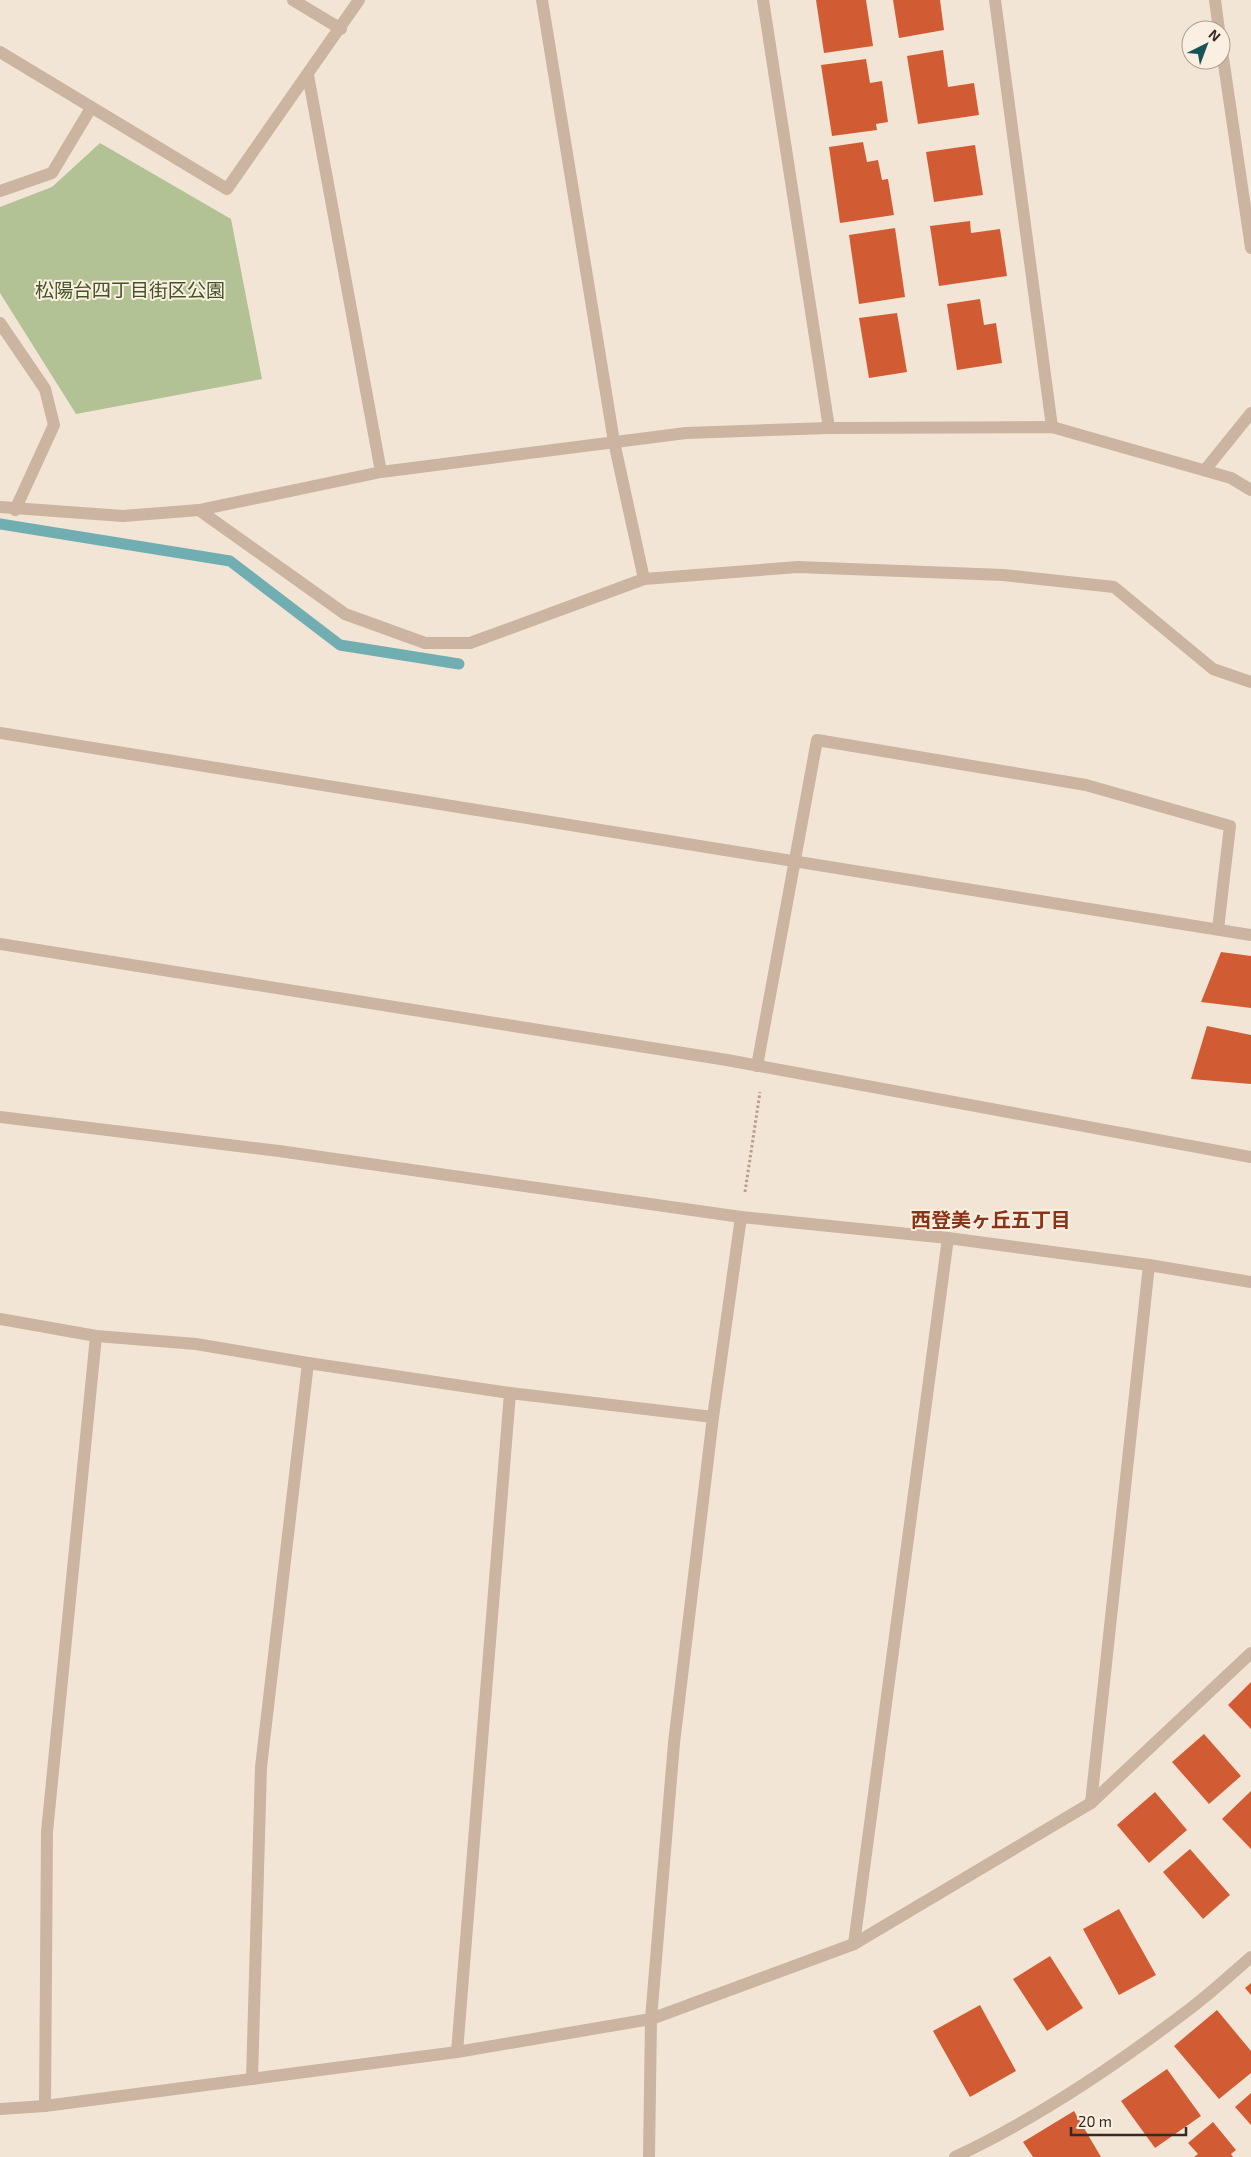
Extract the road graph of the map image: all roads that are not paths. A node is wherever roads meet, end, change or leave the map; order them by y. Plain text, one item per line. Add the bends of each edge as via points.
1 (293, 0) edge
2 (359, 0) edge
3 (542, 0) edge
4 (763, 0) edge
5 (995, 0) edge
6 (1215, 0) edge
7 (1218, 20) edge
8 (340, 29) junction
9 (0, 52) edge
10 (1225, 70) edge
11 (308, 75) junction
12 (91, 108) junction
13 (0, 191) edge
14 (1251, 248) edge
15 (0, 323) edge
16 (1251, 413) edge
17 (829, 428) junction
18 (1052, 428) junction
19 (614, 442) junction
20 (1205, 470) junction
21 (381, 472) junction
22 (1251, 490) edge
23 (0, 507) edge
24 (15, 510) junction
25 (199, 510) junction
26 (644, 579) junction
27 (1251, 682) edge
28 (0, 733) edge
29 (794, 862) junction
30 (1218, 929) junction
31 (1251, 935) edge
32 (0, 944) edge
33 (757, 1066) junction
34 (0, 1117) edge
35 (1251, 1157) edge
36 (741, 1217) junction
37 (948, 1238) junction
38 (1149, 1266) junction
39 (1251, 1282) edge
40 (0, 1318) edge
41 (96, 1336) junction
42 (308, 1363) junction
43 (510, 1393) junction
44 (712, 1417) junction
45 (1251, 1653) edge
46 (1092, 1803) junction
47 (854, 1944) junction
48 (1251, 1957) edge
49 (651, 2019) junction
50 (457, 2052) junction
51 (252, 2079) junction
52 (45, 2106) junction
53 (0, 2109) edge
54 (649, 2157) edge
55 (955, 2157) edge

1 - 8 street
2 - 8 street
3 - 19 street
4 - 17 street
5 - 18 street
6 - 7 street
8 - 11 street
9 - 12 street
10 - 14 street
11 - 12 street via 227,189
11 - 21 street
12 - 13 street via 52,173
15 - 24 street via 44,389 54,425
16 - 20 street
17 - 18 street
17 - 19 street via 686,433
18 - 20 street
19 - 21 street
19 - 26 street
20 - 22 street via 1231,478
21 - 25 street
23 - 24 street
24 - 25 street via 123,516
25 - 26 street via 345,614 425,643 470,643
26 - 27 street via 798,567 1003,575 1114,588 1213,669
28 - 29 street
29 - 30 street
29 - 30 street via 817,740 1086,786 1230,826
29 - 33 street
30 - 31 street
32 - 33 street
33 - 35 street
34 - 36 street via 279,1151
36 - 37 street
36 - 44 street
37 - 38 street
37 - 47 street
38 - 39 street
38 - 46 street
40 - 41 street
41 - 42 street via 196,1344
41 - 52 street via 47,1832
42 - 43 street
42 - 51 street via 261,1767
43 - 44 street
43 - 50 street
44 - 49 street via 674,1743
45 - 46 street
46 - 47 street
47 - 49 street
48 - 55 street via 1188,2011 1086,2084
49 - 50 street
49 - 54 street
50 - 51 street
51 - 52 street
52 - 53 street

